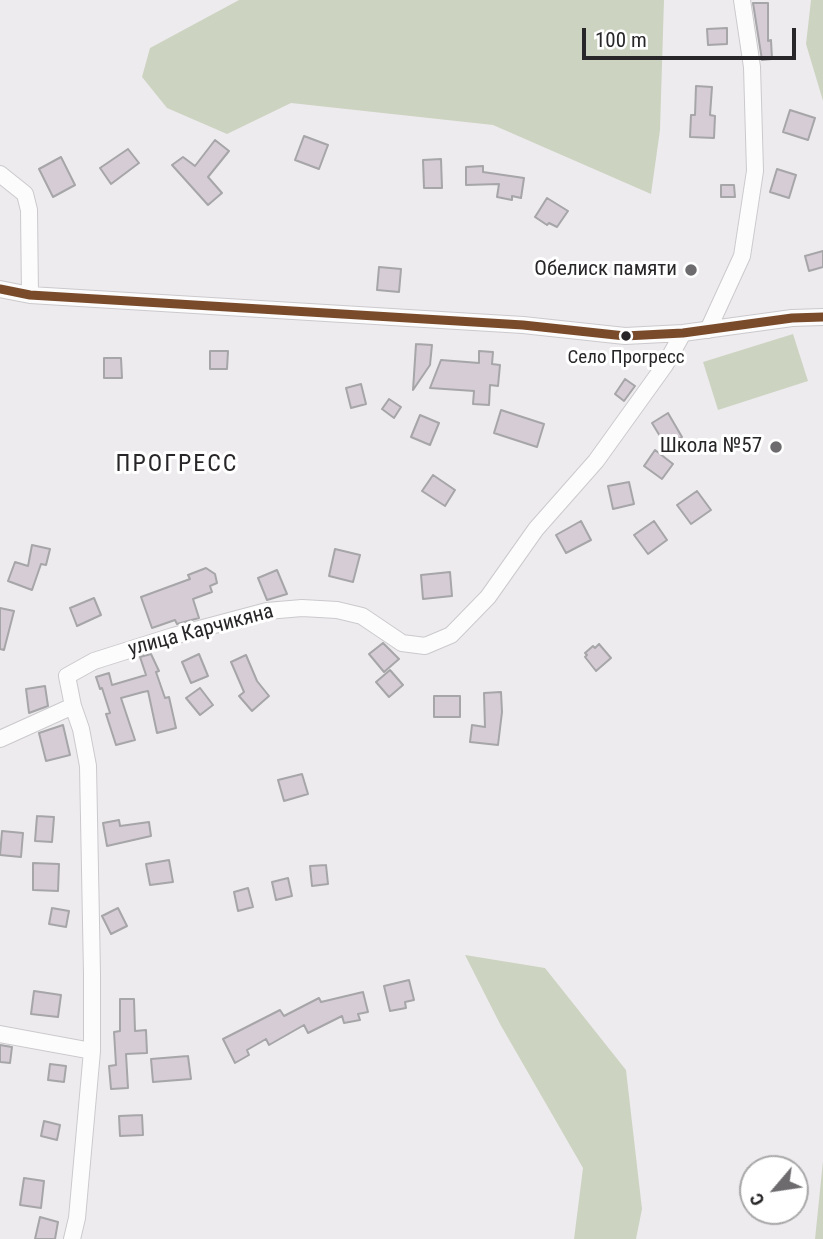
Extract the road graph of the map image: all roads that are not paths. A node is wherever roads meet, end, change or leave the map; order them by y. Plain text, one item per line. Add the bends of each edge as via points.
1 (742, 0) edge
2 (0, 174) edge
3 (0, 289) edge
4 (30, 295) junction
5 (823, 317) edge
6 (708, 330) junction
7 (683, 333) junction
8 (73, 706) junction
9 (0, 739) edge
10 (0, 1034) edge
11 (92, 1051) junction
12 (72, 1239) edge

1 - 6 street via 752,67 755,171 742,257
2 - 4 street via 25,194 29,210
3 - 4 street
4 - 7 street via 523,325 625,337
5 - 6 street
6 - 7 street
7 - 8 street, улица Карчикяна via 596,461 536,529 488,597 451,635 425,646 402,643 362,616 349,613 302,608 267,611 78,668 67,676
8 - 9 street
8 - 11 street, улица Карчикяна via 88,766
10 - 11 street
11 - 12 street, улица Карчикяна

